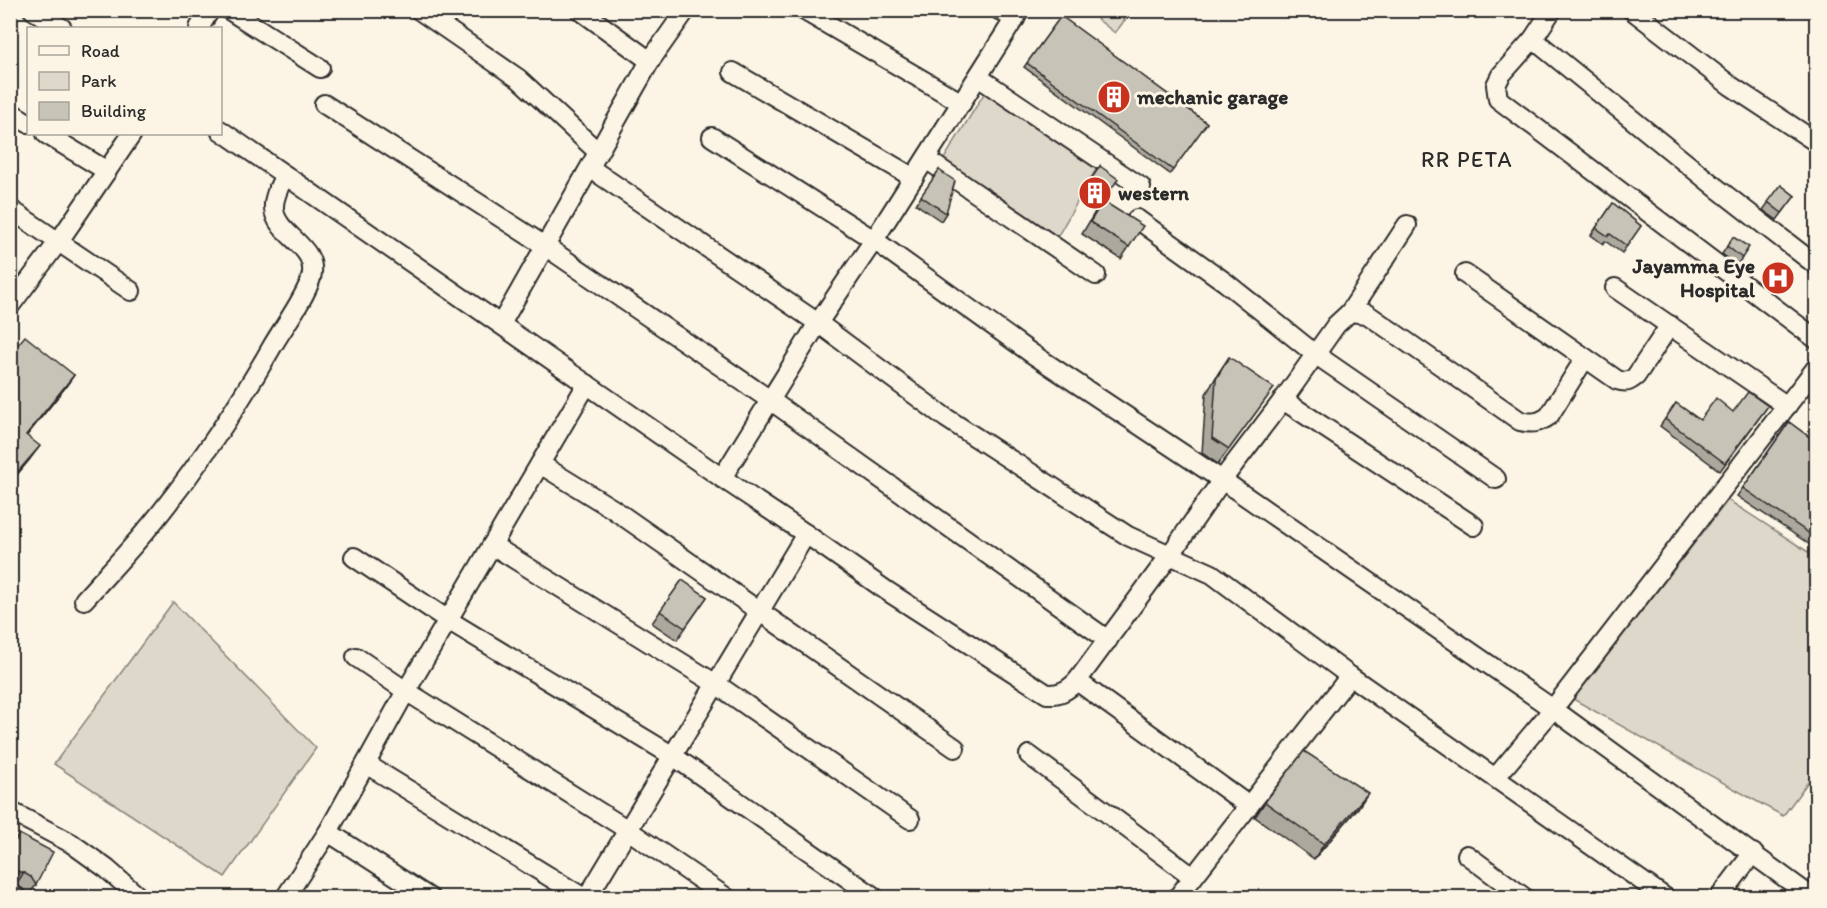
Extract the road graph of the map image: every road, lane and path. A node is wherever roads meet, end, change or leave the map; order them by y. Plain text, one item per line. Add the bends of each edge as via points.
1 (33, 10) edge
2 (210, 10) edge
3 (229, 10) edge
4 (419, 10) edge
5 (580, 10) edge
6 (686, 10) edge
7 (803, 10) edge
8 (999, 10) edge
9 (1552, 10) edge
10 (1632, 10) edge
11 (1018, 15) edge
12 (60, 27) edge
13 (200, 27) edge
14 (1533, 39) junction
15 (650, 61) junction
16 (320, 68) dead end
17 (733, 72) dead end
18 (978, 77) junction
19 (962, 103) junction
20 (324, 104) dead end
21 (10, 112) edge
22 (27, 122) edge
23 (222, 131) edge
24 (48, 135) edge
25 (131, 135) edge
26 (712, 137) dead end
27 (1816, 142) edge
28 (926, 159) junction
29 (594, 160) junction
30 (107, 171) junction
31 (285, 175) junction
32 (914, 178) junction
33 (1141, 187) dead end
34 (10, 209) edge
35 (1137, 219) edge
36 (1407, 225) dead end
37 (874, 240) junction
38 (59, 241) junction
39 (545, 246) junction
40 (1816, 265) edge
41 (1465, 274) dead end
42 (1096, 275) dead end
43 (1615, 288) dead end
44 (131, 291) dead end
45 (10, 306) edge
46 (1350, 312) junction
47 (818, 323) junction
48 (501, 324) junction
49 (1670, 326) junction
50 (1816, 339) edge
51 (1315, 354) junction
52 (1585, 357) junction
53 (1816, 368) edge
54 (587, 384) junction
55 (770, 399) junction
56 (1283, 400) junction
57 (1787, 406) junction
58 (540, 464) junction
59 (722, 478) junction
60 (1496, 479) dead end
61 (1222, 480) junction
62 (1474, 526) dead end
63 (806, 534) junction
64 (492, 545) junction
65 (1170, 555) junction
66 (354, 557) dead end
67 (84, 600) dead end
68 (759, 612) junction
69 (448, 620) junction
70 (1108, 640) junction
71 (356, 657) dead end
72 (1350, 676) junction
73 (1077, 681) junction
74 (716, 684) junction
75 (406, 692) junction
76 (1553, 709) junction
77 (955, 748) dead end
78 (1029, 755) dead end
79 (673, 756) junction
80 (366, 764) junction
81 (1496, 777) junction
82 (1249, 806) junction
83 (10, 811) edge
84 (910, 819) dead end
85 (628, 830) junction
86 (328, 832) junction
87 (1753, 853) junction
88 (1467, 855) dead end
89 (1193, 877) junction
90 (10, 894) edge
91 (873, 896) dead end
92 (17, 897) edge
93 (140, 897) edge
94 (285, 897) edge
95 (430, 897) edge
96 (585, 897) edge
97 (727, 897) edge
98 (1177, 897) edge
99 (1525, 897) edge
100 (1666, 897) edge
101 (1719, 897) edge
102 (1813, 897) edge

1 - 12 street
2 - 13 street
3 - 16 street
4 - 29 street via 519,79
5 - 15 street
6 - 15 street
7 - 19 street
8 - 11 street
9 - 14 street
10 - 27 street via 1731,86
11 - 18 street
14 - 40 street
14 - 50 street via 1496,84 1498,99
15 - 29 street
17 - 32 street
18 - 19 street
18 - 33 street
19 - 28 street
20 - 39 street
21 - 22 street
23 - 31 street
24 - 30 street
25 - 30 street
26 - 37 street
28 - 32 street
28 - 42 street
29 - 39 street
29 - 47 street
30 - 38 street
31 - 48 street
31 - 67 street via 274,210 279,222 306,251 312,267 309,283 201,460 160,514
32 - 37 street
34 - 38 street
35 - 51 street
36 - 46 street
37 - 47 street
37 - 61 street via 1031,353
38 - 44 street
38 - 45 street
39 - 48 street
39 - 55 street
41 - 52 street
43 - 49 street
46 - 51 street
46 - 52 street via 1367,314 1527,423 1541,422 1549,416
47 - 55 street
47 - 65 street via 946,418 1128,536
48 - 54 street
49 - 52 street via 1630,381 1617,380
49 - 57 street
51 - 56 street
51 - 60 street
53 - 57 street
54 - 58 street
54 - 59 street
55 - 59 street
55 - 70 street
56 - 61 street
56 - 62 street
57 - 76 street
58 - 64 street
58 - 68 street via 613,509
59 - 63 street
61 - 65 street
61 - 76 street
63 - 68 street
63 - 73 street via 1039,690 1054,694 1068,690
64 - 69 street
64 - 74 street
65 - 70 street
65 - 72 street via 1212,574
66 - 69 street
68 - 74 street
68 - 77 street
69 - 75 street
69 - 79 street
70 - 73 street
71 - 75 street
72 - 81 street
72 - 82 street
73 - 82 street
74 - 79 street
74 - 84 street
75 - 80 street
75 - 85 street
76 - 81 street
76 - 87 street
78 - 89 street
79 - 85 street
79 - 91 street
80 - 86 street
80 - 96 street
81 - 100 street
82 - 89 street
83 - 93 street via 71,843
85 - 96 street
85 - 97 street
86 - 94 street
86 - 95 street
87 - 101 street
87 - 102 street
88 - 99 street
89 - 98 street
90 - 92 street

